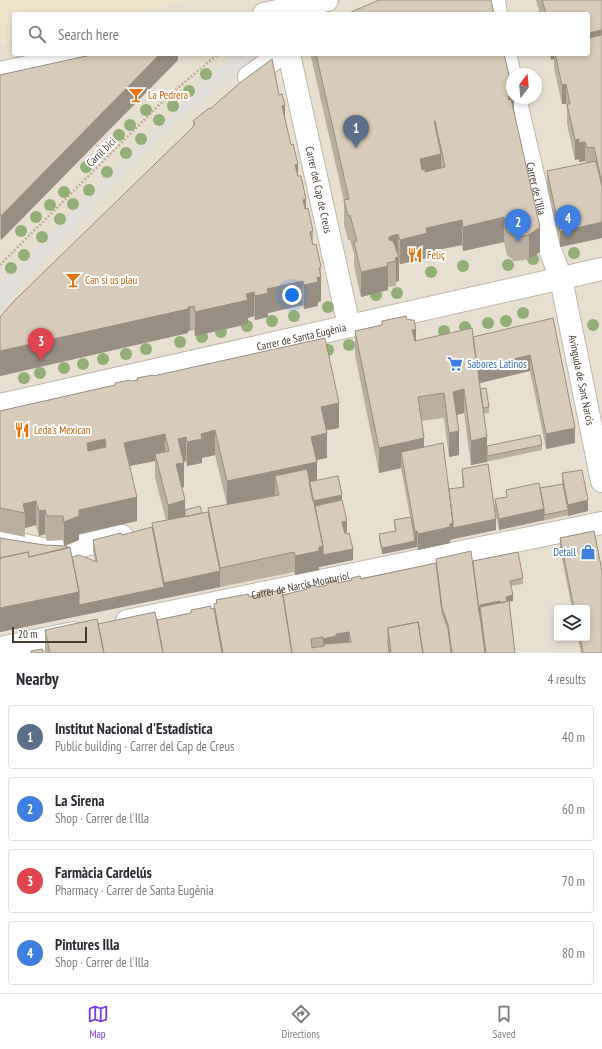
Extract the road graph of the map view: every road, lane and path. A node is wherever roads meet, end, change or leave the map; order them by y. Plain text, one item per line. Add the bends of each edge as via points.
1 (494, 0) edge
2 (320, 1) edge
3 (273, 12) edge
4 (496, 12) edge
5 (78, 56) edge
6 (216, 56) edge
7 (278, 56) edge
8 (289, 56) edge
9 (505, 56) edge
10 (508, 68) edge
11 (0, 73) edge
12 (237, 88) edge
13 (516, 104) edge
14 (0, 265) edge
15 (602, 269) edge
16 (561, 279) junction
17 (349, 326) junction
18 (0, 405) edge
19 (602, 481) edge
20 (602, 523) edge
21 (134, 534) edge
22 (0, 540) edge
23 (0, 651) edge

1 - 4 street
2 - 3 street
5 - 11 street
6 - 14 path, Carril bici via 166,98
7 - 12 street
8 - 17 street, Carrer del Cap de Creus
9 - 10 street
13 - 16 street, Carrer de l'Illa via 551,252
15 - 16 street, Carrer de Santa Eugènia
16 - 17 street, Carrer de Santa Eugènia
16 - 19 street, Avinguda de Sant Narcís
17 - 18 street, Carrer de Santa Eugènia
20 - 23 street, Carrer de Narcís Monturiol via 5,647
21 - 22 street via 64,550 47,550

